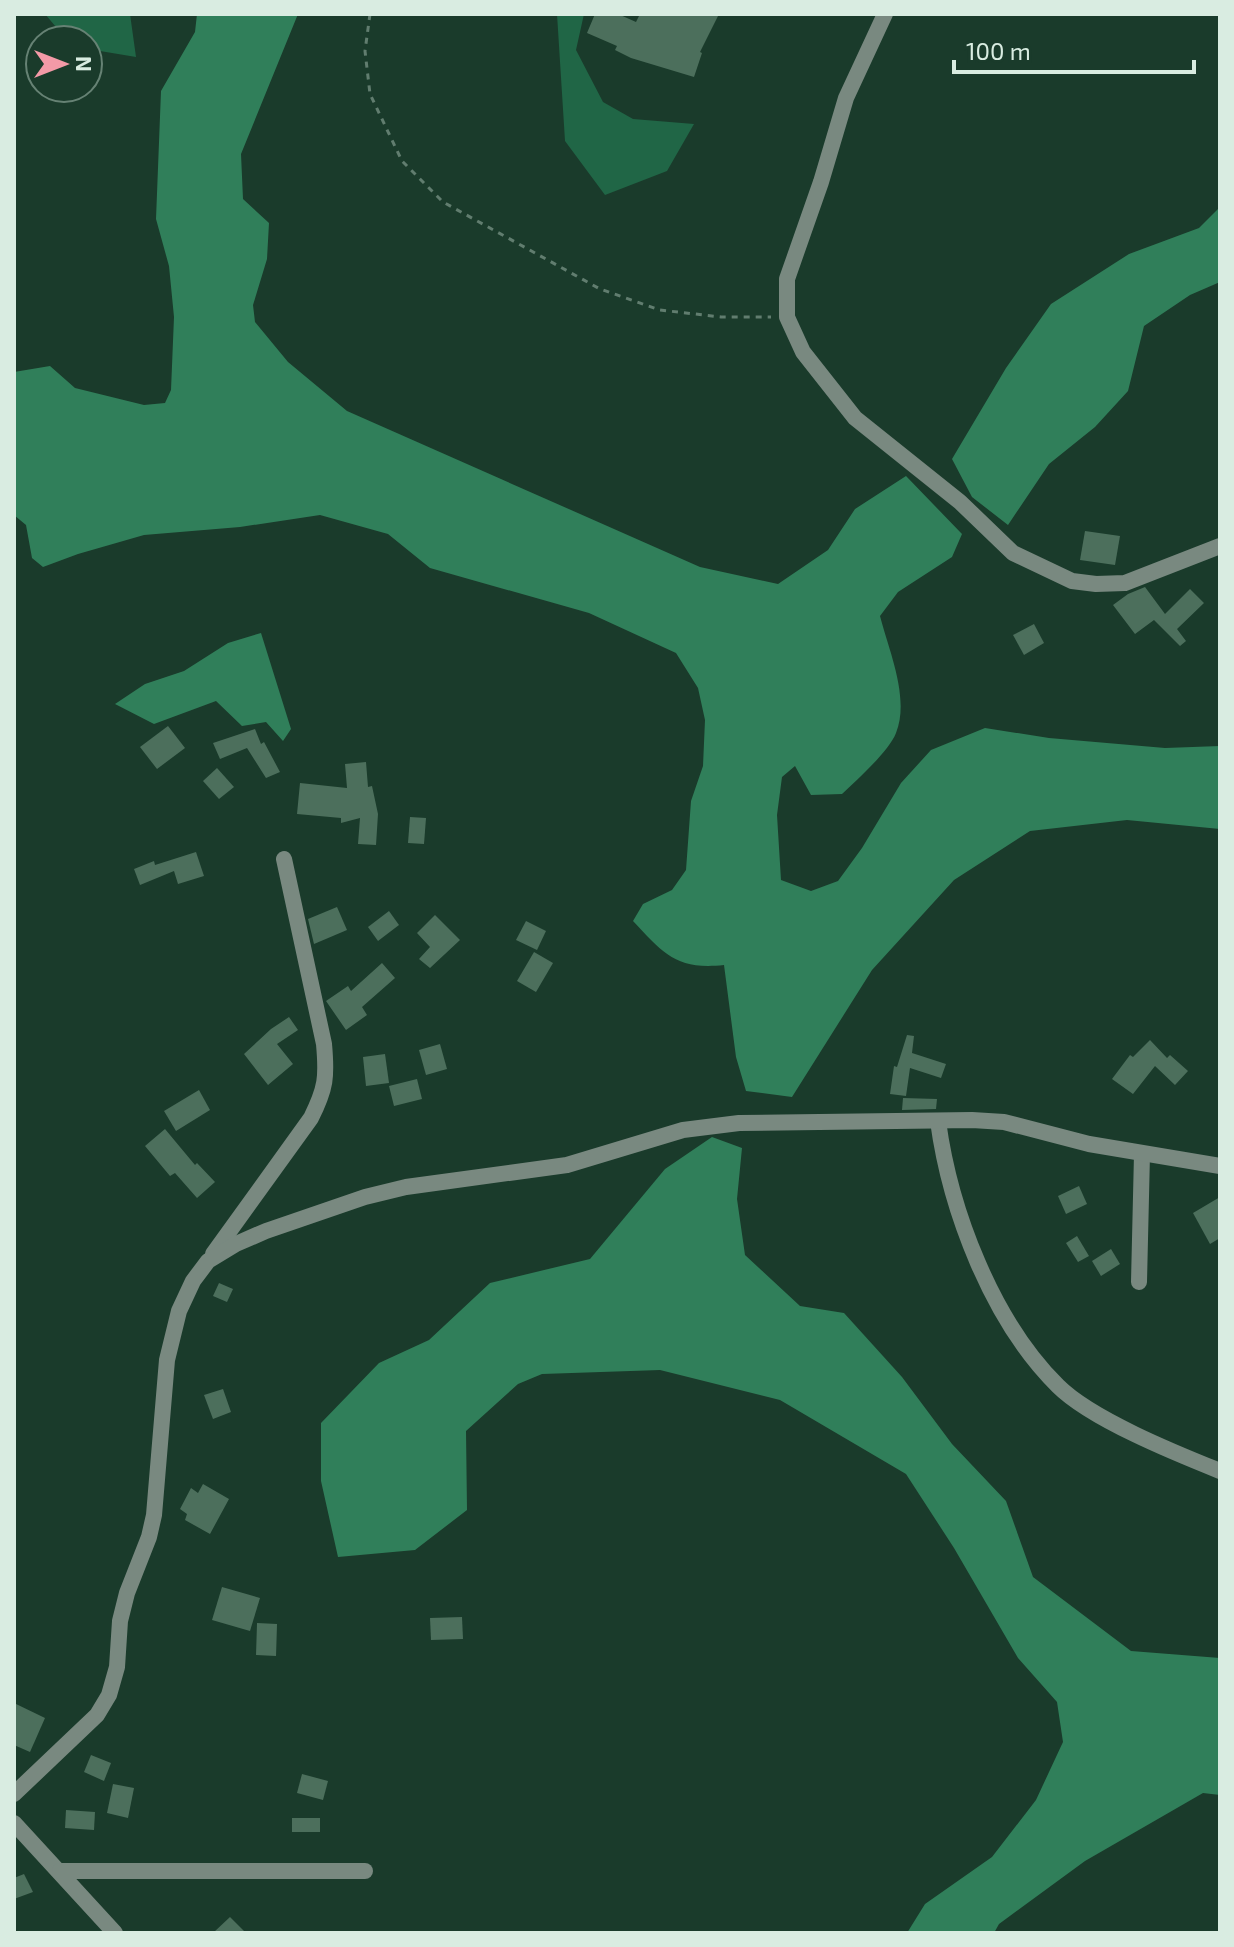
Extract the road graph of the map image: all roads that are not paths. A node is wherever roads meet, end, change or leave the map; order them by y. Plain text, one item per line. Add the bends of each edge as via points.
1 (885, 14) edge
2 (1220, 546) edge
3 (284, 859) dead end
4 (938, 1121) junction
5 (1142, 1154) junction
6 (1220, 1166) edge
7 (208, 1261) junction
8 (1139, 1282) dead end
9 (1220, 1471) edge
10 (14, 1794) edge
11 (14, 1823) edge
12 (60, 1871) junction
13 (365, 1871) dead end
14 (115, 1933) edge

1 - 2 street via 846,98 787,279 787,317 803,352 855,418 960,502 1013,553 1072,581 1125,583
3 - 7 street via 324,1044 324,1093
4 - 5 street via 1004,1122
4 - 7 street via 739,1123 683,1130 567,1165 436,1181 365,1197 266,1231
4 - 9 street via 947,1174 974,1251 1032,1357 1059,1387 1092,1411
5 - 6 street
5 - 8 street
7 - 10 street via 179,1311 167,1360 154,1515 127,1593 109,1695 97,1715
11 - 12 street
12 - 13 street
12 - 14 street

